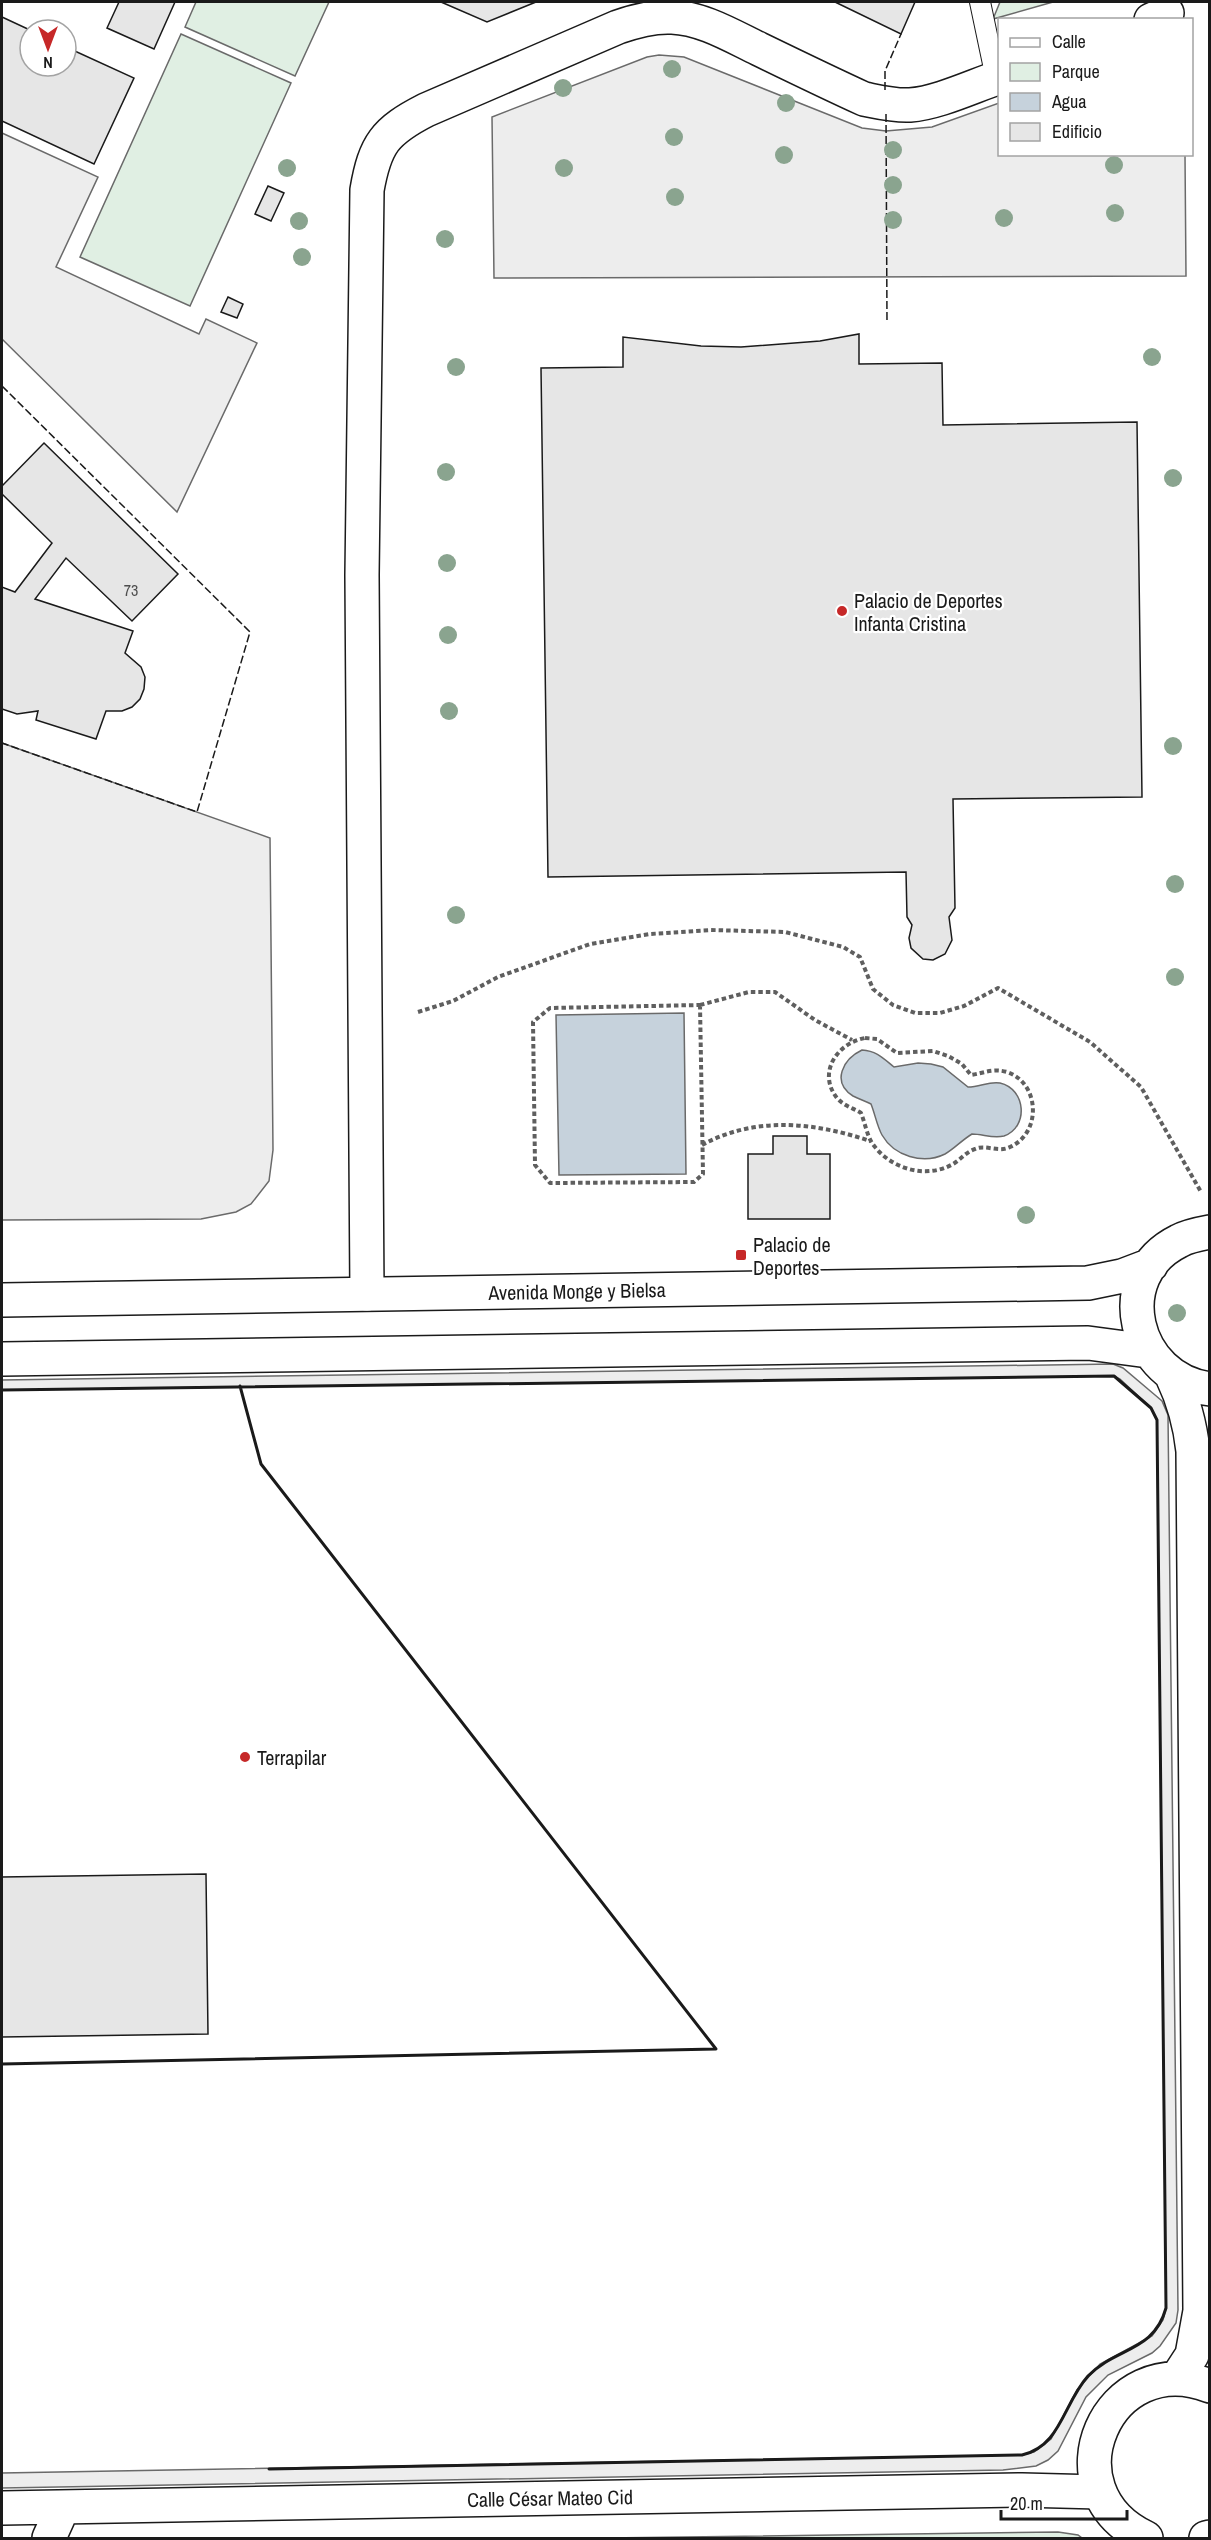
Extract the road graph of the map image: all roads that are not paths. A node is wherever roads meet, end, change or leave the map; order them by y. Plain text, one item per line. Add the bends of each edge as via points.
1 (980, 2) edge
2 (998, 77) edge
3 (1209, 1232) edge
4 (1151, 1265) junction
5 (367, 1294) junction
6 (2, 1300) edge
7 (1148, 1351) junction
8 (2, 1359) edge
9 (1172, 1376) junction
10 (1209, 1389) edge
11 (1177, 2378) junction
12 (1209, 2386) edge
13 (1099, 2492) junction
14 (63, 2507) junction
15 (2, 2508) edge
16 (49, 2538) edge
17 (1146, 2538) edge

1 - 2 lane
2 - 5 street via 911,105 886,104 864,99 696,22 655,18 618,27 426,110 398,125 382,143 371,165 366,225 362,585
3 - 4 street via 1177,1241
4 - 5 street, Avenida Monge y Bielsa via 1088,1283
4 - 7 street via 1137,1308
5 - 6 street, Avenida Monge y Bielsa
7 - 8 street via 1088,1343
7 - 9 street
9 - 10 street
9 - 11 street via 1184,1401 1193,1451 1200,2311 1192,2355
11 - 12 street
11 - 13 street via 1138,2388 1121,2399 1108,2415 1094,2452
13 - 14 street, Calle César Mateo Cid via 1022,2490
13 - 17 street via 1118,2521
14 - 15 street, Calle César Mateo Cid
14 - 16 street

